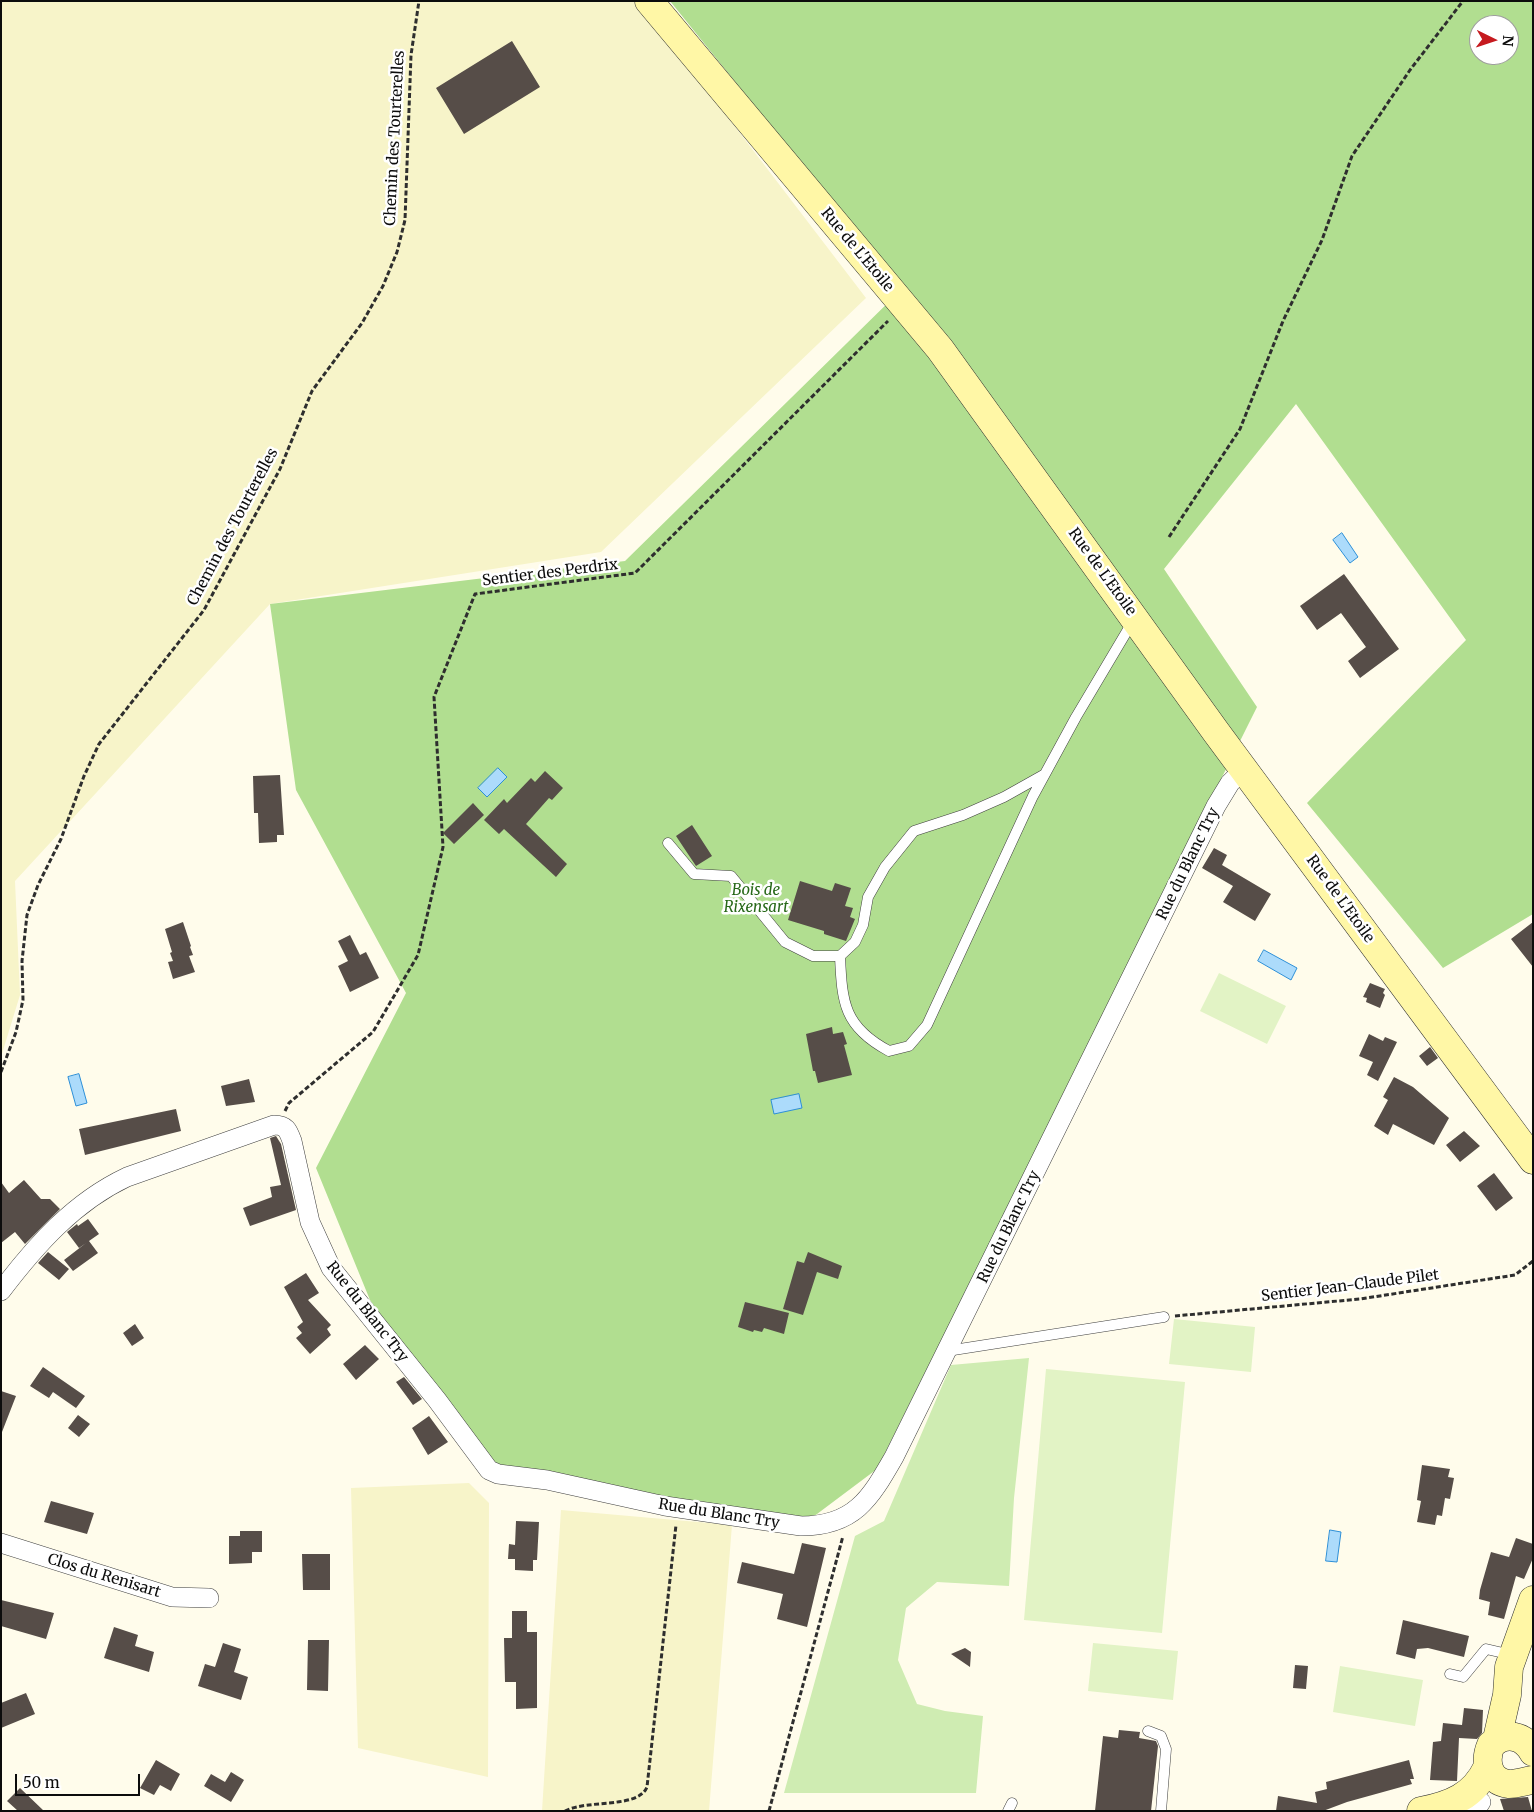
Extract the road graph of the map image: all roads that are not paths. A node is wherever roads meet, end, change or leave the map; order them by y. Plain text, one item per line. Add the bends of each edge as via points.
1 (649, 1) edge
2 (1135, 618) junction
3 (1244, 769) junction
4 (1045, 773) junction
5 (668, 843) dead end
6 (840, 956) junction
7 (1533, 1160) edge
8 (1, 1291) edge
9 (1164, 1317) road end
10 (948, 1351) junction
11 (1, 1543) edge
12 (209, 1598) dead end
13 (1533, 1600) edge
14 (1512, 1656) junction
15 (1450, 1674) dead end
16 (1507, 1695) junction
17 (1148, 1731) dead end
18 (1520, 1767) edge
19 (1470, 1805) edge
20 (1160, 1811) edge
21 (1421, 1811) edge

1 - 2 street, Rue de L'Etoile via 952,365
2 - 3 street, Rue de L'Etoile
2 - 4 lane
3 - 7 street, Rue de L'Etoile
3 - 10 street, Rue du Blanc Try via 1230,783 1216,806
4 - 6 lane via 1004,798 914,831 885,867 868,897 863,925 855,942
4 - 6 lane via 927,1025 908,1046 889,1050 870,1040 848,1016 841,994
5 - 6 lane via 694,874 731,876 785,942 813,956
8 - 10 street, Rue du Blanc Try via 62,1220 109,1185 278,1125 285,1127 289,1131 310,1222 331,1268 489,1470 678,1508 801,1526 829,1524 850,1516 868,1499 894,1457
9 - 10 lane
11 - 12 street, Clos du Renisart via 172,1597
13 - 14 street
14 - 15 lane via 1486,1650 1463,1677
14 - 16 street
16 - 18 street
16 - 18 street via 1497,1739 1488,1751
17 - 20 lane via 1161,1736 1166,1749
18 - 19 street via 1470,1792
19 - 21 street

